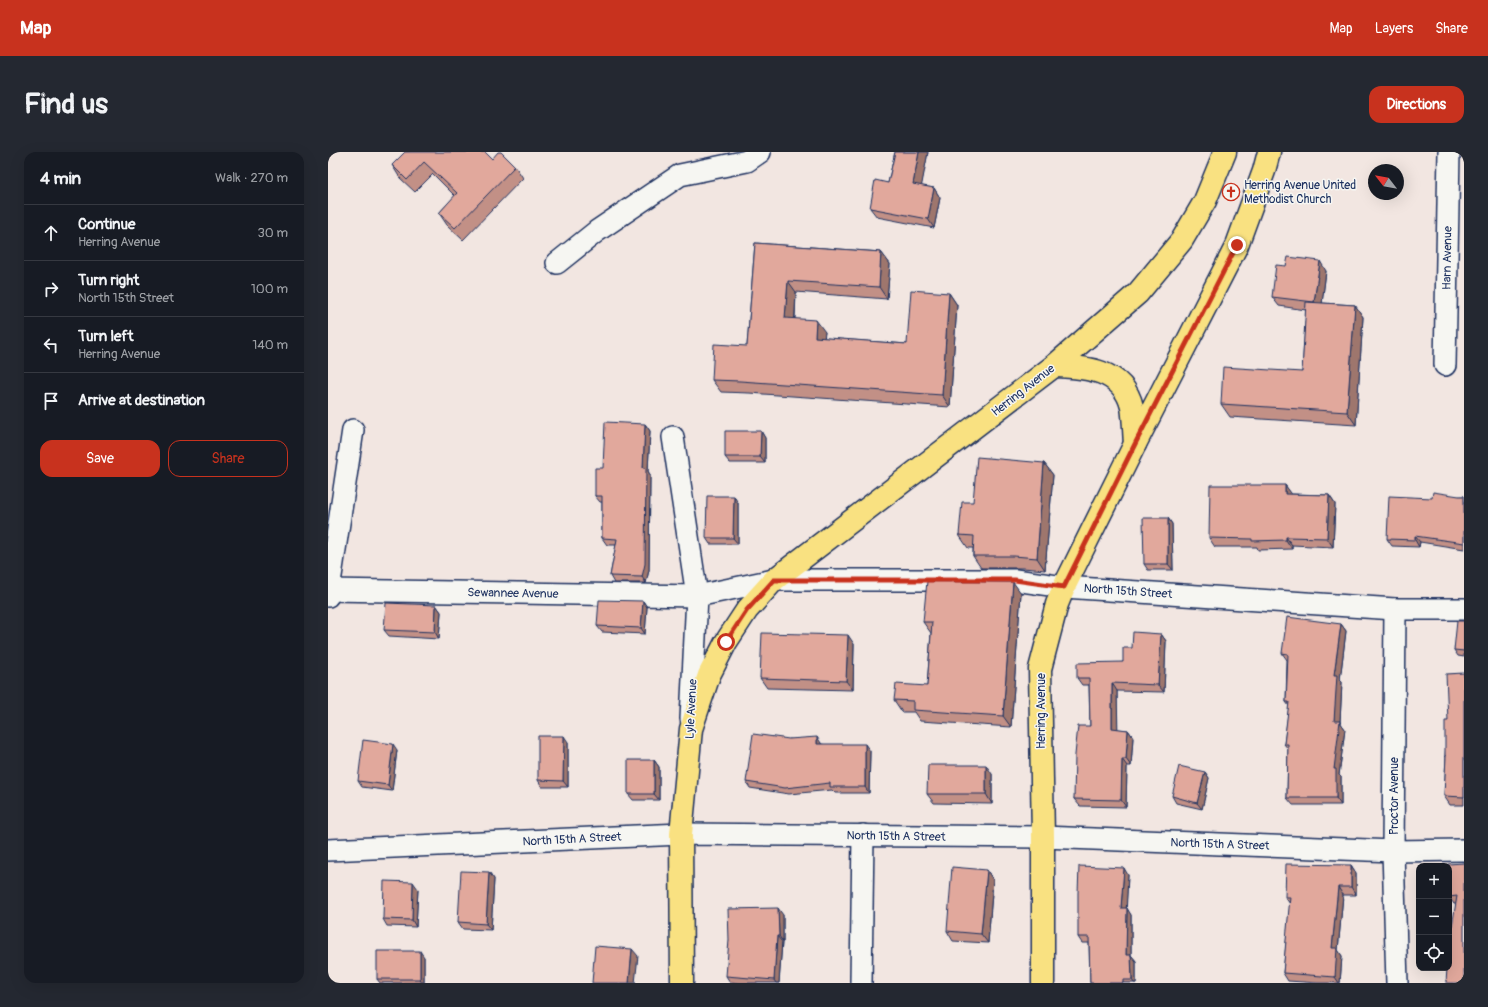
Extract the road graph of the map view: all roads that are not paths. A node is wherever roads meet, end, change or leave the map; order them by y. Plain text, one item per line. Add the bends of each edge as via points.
1 (760, 152) edge
2 (1225, 152) edge
3 (1269, 152) edge
4 (1449, 152) edge
5 (557, 263) dead end
6 (1445, 364) dead end
7 (1054, 366) junction
8 (353, 430) dead end
9 (673, 437) dead end
10 (1135, 444) junction
11 (774, 580) junction
12 (1064, 587) junction
13 (328, 590) edge
14 (328, 596) edge
15 (697, 596) junction
16 (1395, 609) junction
17 (1464, 609) edge
18 (691, 729) junction
19 (681, 834) junction
20 (863, 835) junction
21 (1044, 837) junction
22 (328, 850) edge
23 (1464, 850) edge
24 (1393, 851) junction
25 (682, 983) edge
26 (862, 983) edge
27 (1043, 983) edge
28 (1397, 983) edge

1 - 5 street via 747,161 680,175 597,231
2 - 7 main road, Herring Avenue via 1205,201 1182,240 1138,293
3 - 10 main road, Herring Avenue via 1237,245
4 - 6 street, Harn Avenue
7 - 10 main road via 1094,369 1116,381 1125,391 1132,406
7 - 11 main road, Herring Avenue
8 - 13 street
9 - 15 street, Lyle Avenue
10 - 12 main road, Herring Avenue
11 - 12 street, North 15th Street via 1015,580
11 - 15 street, North 15th Street
11 - 18 main road, Herring Avenue via 747,610 726,642 709,675
12 - 16 street, North 15th Street
12 - 21 main road, Herring Avenue via 1040,669
13 - 14 street
13 - 15 street, Sewannee Avenue
15 - 18 street, Lyle Avenue
16 - 17 street, North 15th Street
16 - 24 street, Proctor Avenue
18 - 19 main road, Lyle Avenue
19 - 20 street, North 15th A Street
19 - 22 street, North 15th A Street
19 - 25 main road, Lyle Avenue
20 - 21 street, North 15th A Street
20 - 26 street
21 - 24 street, North 15th A Street
21 - 27 main road, Herring Avenue
23 - 24 street, North 15th A Street
24 - 28 street, Proctor Avenue

